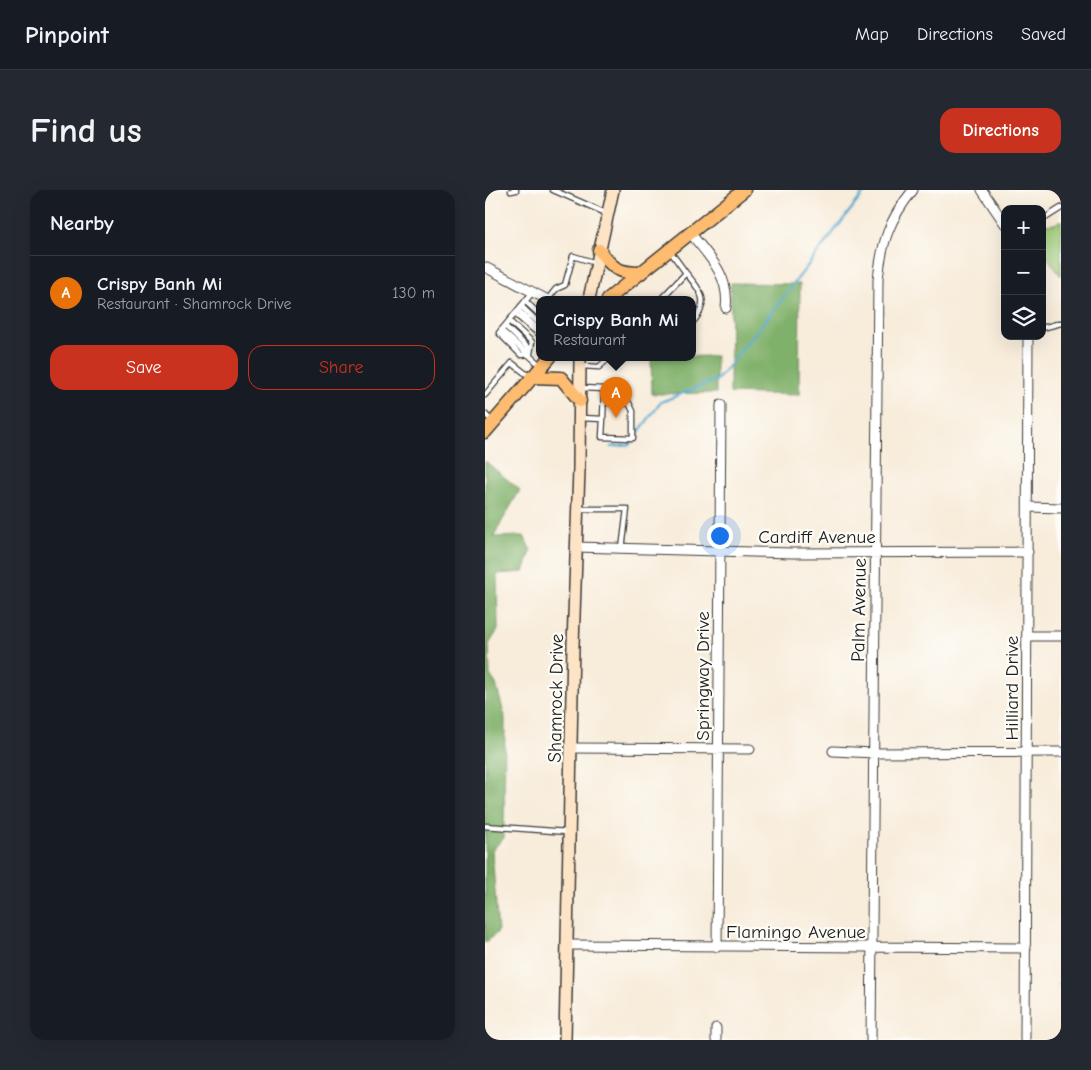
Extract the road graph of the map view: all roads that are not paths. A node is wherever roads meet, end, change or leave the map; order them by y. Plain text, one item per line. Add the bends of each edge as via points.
1 (553, 190) edge
2 (613, 190) edge
3 (744, 190) edge
4 (913, 190) edge
5 (982, 190) edge
6 (1061, 208) edge
7 (608, 213) junction
8 (1046, 217) edge
9 (1001, 218) edge
10 (691, 234) junction
11 (599, 250) junction
12 (670, 251) junction
13 (597, 264) junction
14 (485, 267) edge
15 (641, 273) junction
16 (686, 273) junction
17 (532, 293) junction
18 (540, 296) edge
19 (550, 296) edge
20 (590, 296) edge
21 (613, 296) edge
22 (664, 296) edge
23 (520, 308) junction
24 (726, 308) dead end
25 (536, 314) edge
26 (696, 316) edge
27 (536, 321) edge
28 (1061, 323) edge
29 (507, 324) junction
30 (1046, 327) edge
31 (536, 328) edge
32 (1028, 340) edge
33 (530, 354) junction
34 (536, 357) edge
35 (546, 361) edge
36 (580, 361) edge
37 (606, 361) edge
38 (531, 378) junction
39 (580, 388) junction
40 (485, 395) edge
41 (580, 401) junction
42 (604, 402) junction
43 (721, 405) dead end
44 (580, 418) junction
45 (603, 419) junction
46 (488, 422) edge
47 (1028, 507) junction
48 (1061, 508) edge
49 (578, 509) junction
50 (576, 547) junction
51 (623, 548) junction
52 (719, 551) junction
53 (1027, 552) junction
54 (875, 553) junction
55 (1027, 636) junction
56 (1061, 636) edge
57 (571, 748) junction
58 (718, 748) junction
59 (750, 749) dead end
60 (833, 751) dead end
61 (1061, 752) edge
62 (874, 753) junction
63 (1027, 754) junction
64 (485, 826) edge
65 (569, 832) junction
66 (567, 945) junction
67 (717, 947) junction
68 (872, 948) junction
69 (1026, 948) junction
70 (716, 1028) dead end
71 (565, 1040) edge
72 (716, 1040) edge
73 (871, 1040) edge
74 (1025, 1040) edge

1 - 7 lane
2 - 7 street
3 - 10 main road
4 - 54 street, Palm Avenue via 889,226 880,265
5 - 9 street
6 - 8 lane
7 - 11 street
10 - 12 main road
10 - 24 street via 721,272 727,297
11 - 13 street
11 - 15 main road via 609,265 623,273
12 - 15 main road
12 - 16 lane
13 - 19 lane via 573,256 565,285
13 - 20 street
14 - 17 street
15 - 21 main road
16 - 22 lane
16 - 26 lane via 703,293 703,305
17 - 18 street
17 - 23 lane
23 - 25 lane
23 - 27 lane
23 - 29 lane
23 - 31 lane
28 - 30 lane
29 - 33 lane
29 - 33 lane via 500,332 521,355
32 - 47 street, Hilliard Drive
33 - 34 lane
35 - 38 main road
36 - 37 lane via 599,367
36 - 39 street, Shamrock Drive
38 - 40 lane via 512,363
38 - 41 main road via 561,378
38 - 46 main road
39 - 41 street, Shamrock Drive
39 - 42 lane via 604,389
41 - 44 street, Shamrock Drive
42 - 45 lane
42 - 45 lane via 629,403 633,411 633,438 602,437
43 - 52 street, Springway Drive
44 - 45 lane
44 - 49 street, Shamrock Drive
47 - 48 street
47 - 53 street, Hilliard Drive
49 - 50 street, Shamrock Drive
49 - 51 lane via 627,509
50 - 51 street, Cardiff Avenue
50 - 57 street, Shamrock Drive
51 - 52 street, Cardiff Avenue
52 - 54 street, Cardiff Avenue
52 - 58 street, Springway Drive
53 - 54 street, Cardiff Avenue
53 - 55 street, Hilliard Drive
54 - 62 street, Palm Avenue
55 - 56 street
55 - 63 street, Hilliard Drive
57 - 58 street
57 - 65 street, Shamrock Drive
58 - 59 street
58 - 67 street, Springway Drive
60 - 62 street
61 - 63 street
62 - 63 street
62 - 68 street, Palm Avenue
63 - 69 street, Hilliard Drive
64 - 65 lane
65 - 66 street, Shamrock Drive
66 - 67 street, Flamingo Avenue
66 - 71 street, Shamrock Drive
67 - 68 street, Flamingo Avenue
68 - 69 street, Flamingo Avenue
68 - 73 street, Palm Avenue
69 - 74 street, Hilliard Drive
70 - 72 street

